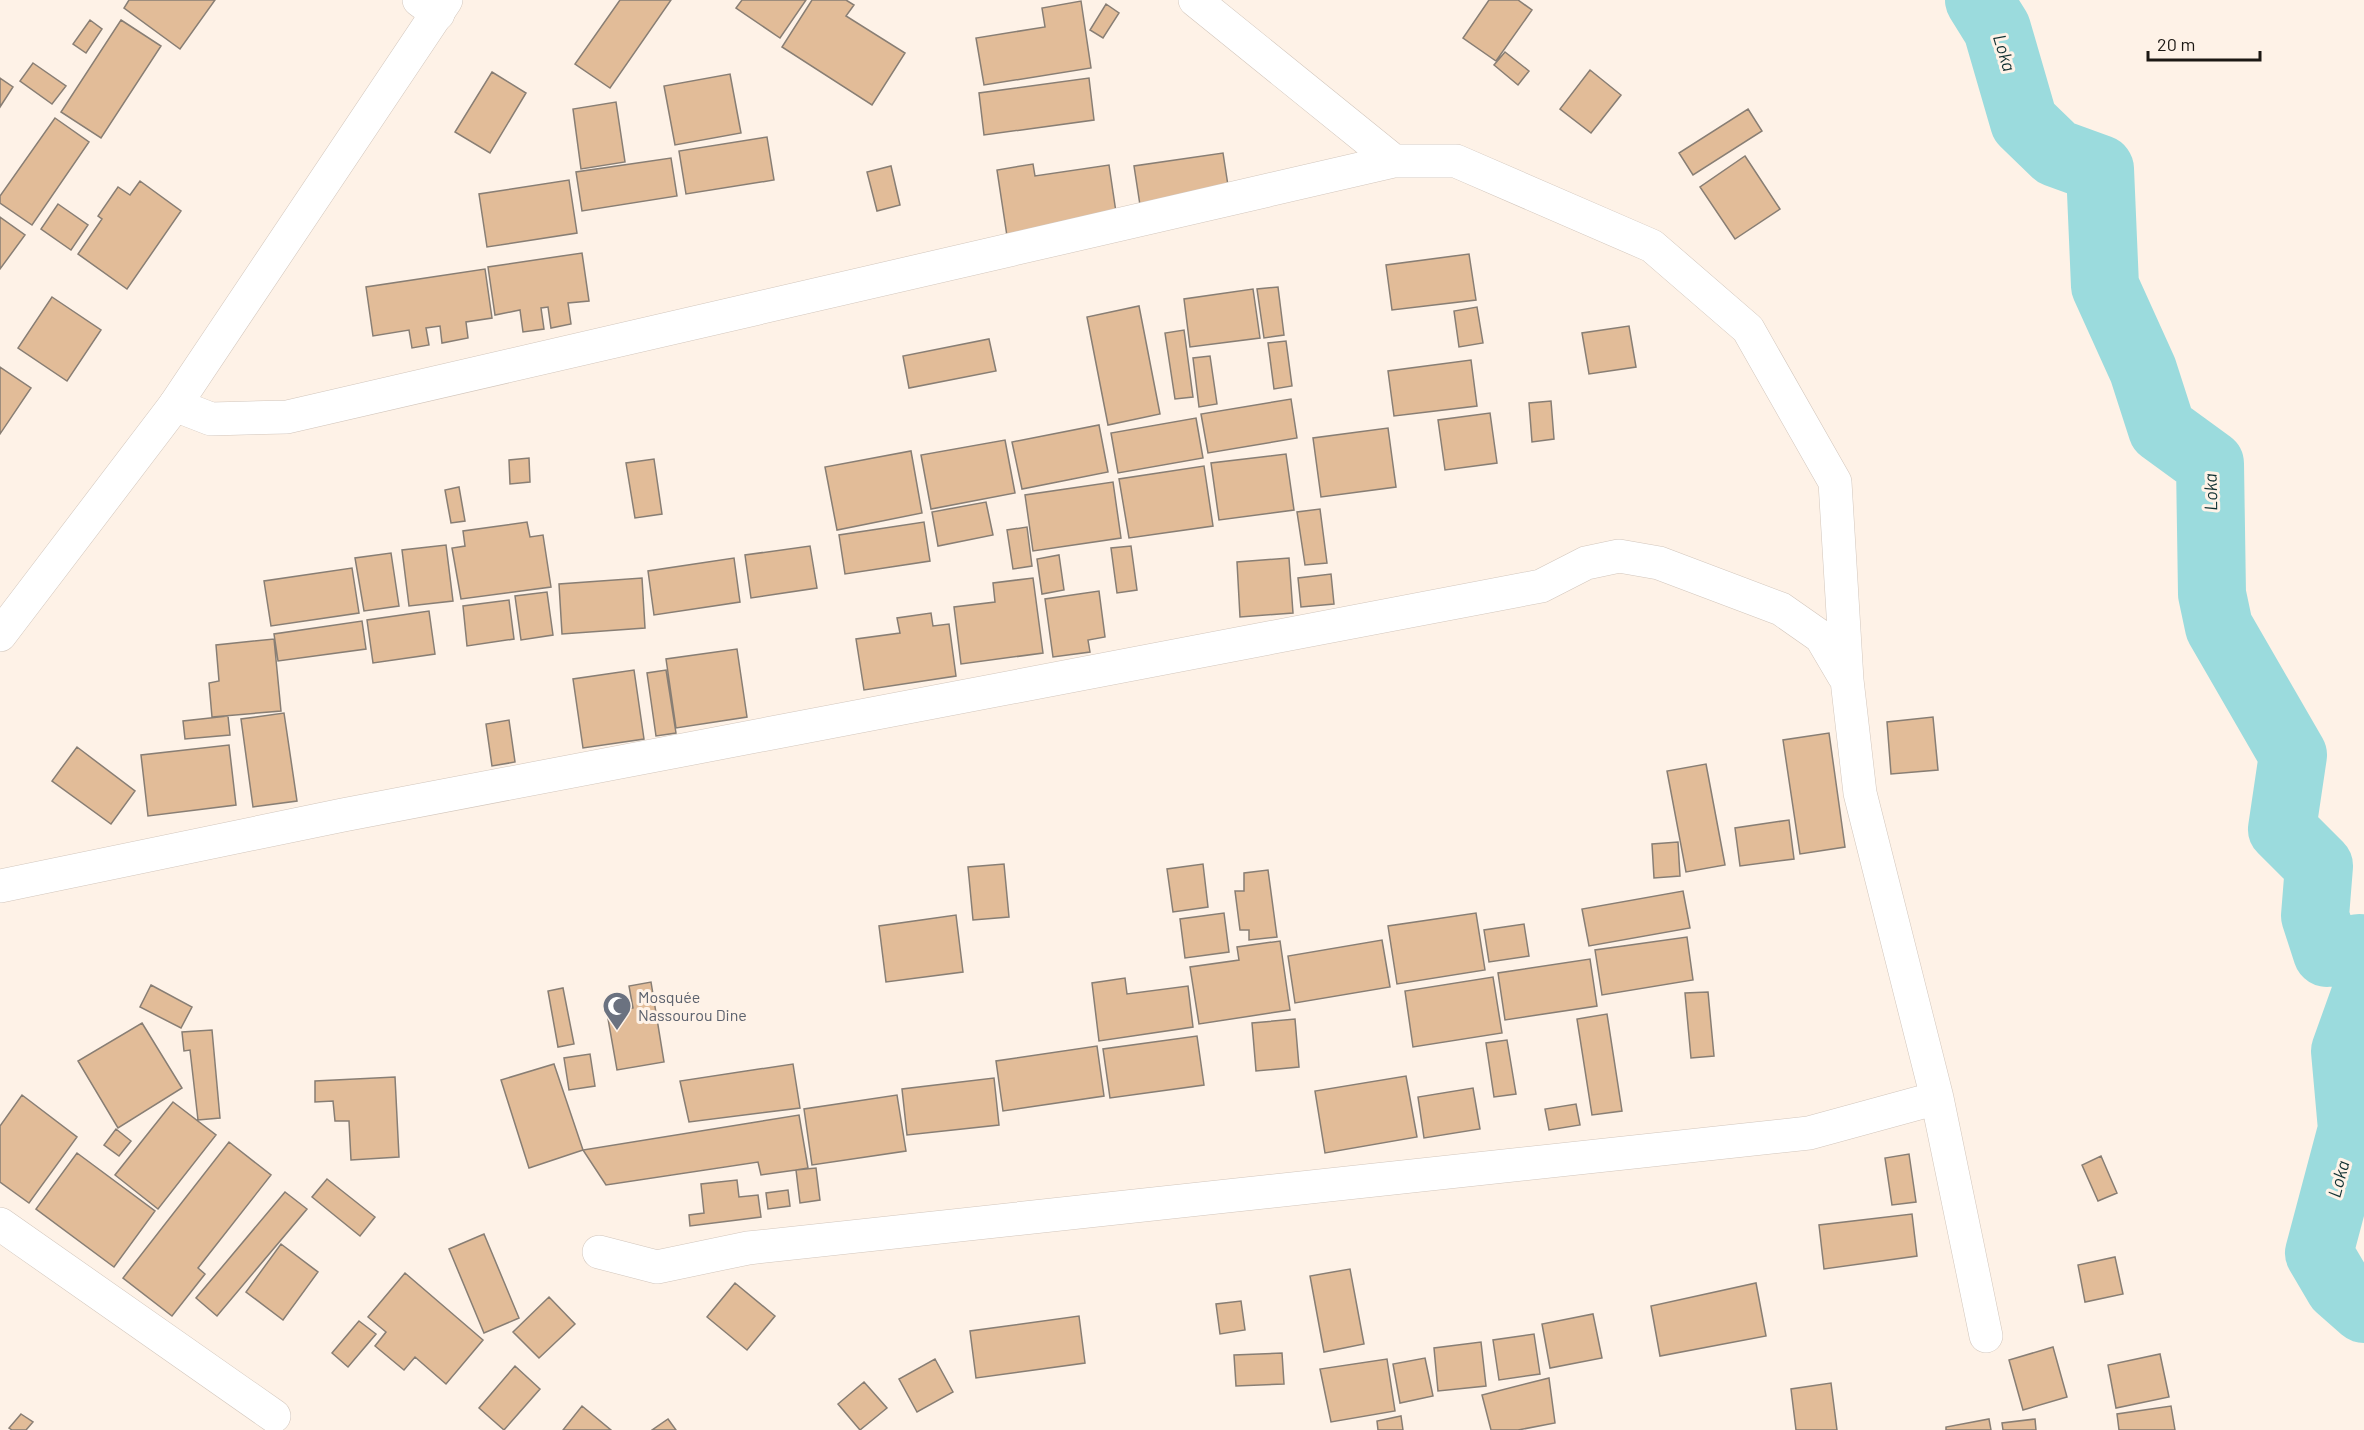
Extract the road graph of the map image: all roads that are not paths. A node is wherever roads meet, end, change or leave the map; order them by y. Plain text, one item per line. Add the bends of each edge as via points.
1 (1195, 0) edge
2 (434, 5) edge
3 (1394, 161) junction
4 (175, 405) junction
5 (0, 635) edge
6 (1847, 680) junction
7 (0, 886) edge
8 (1937, 1098) junction
9 (0, 1224) edge
10 (599, 1252) dead end
11 (1986, 1336) dead end
12 (274, 1416) dead end

1 - 3 street
2 - 4 street
3 - 4 street via 287,417 211,419
3 - 6 street via 1456,161 1652,246 1748,329 1835,482
4 - 5 street
6 - 7 street via 1821,637 1780,609 1659,563 1619,556 1586,563 1541,586 331,818
6 - 8 street via 1860,793
8 - 10 street via 1809,1133 748,1248 657,1267
8 - 11 street
9 - 12 street

